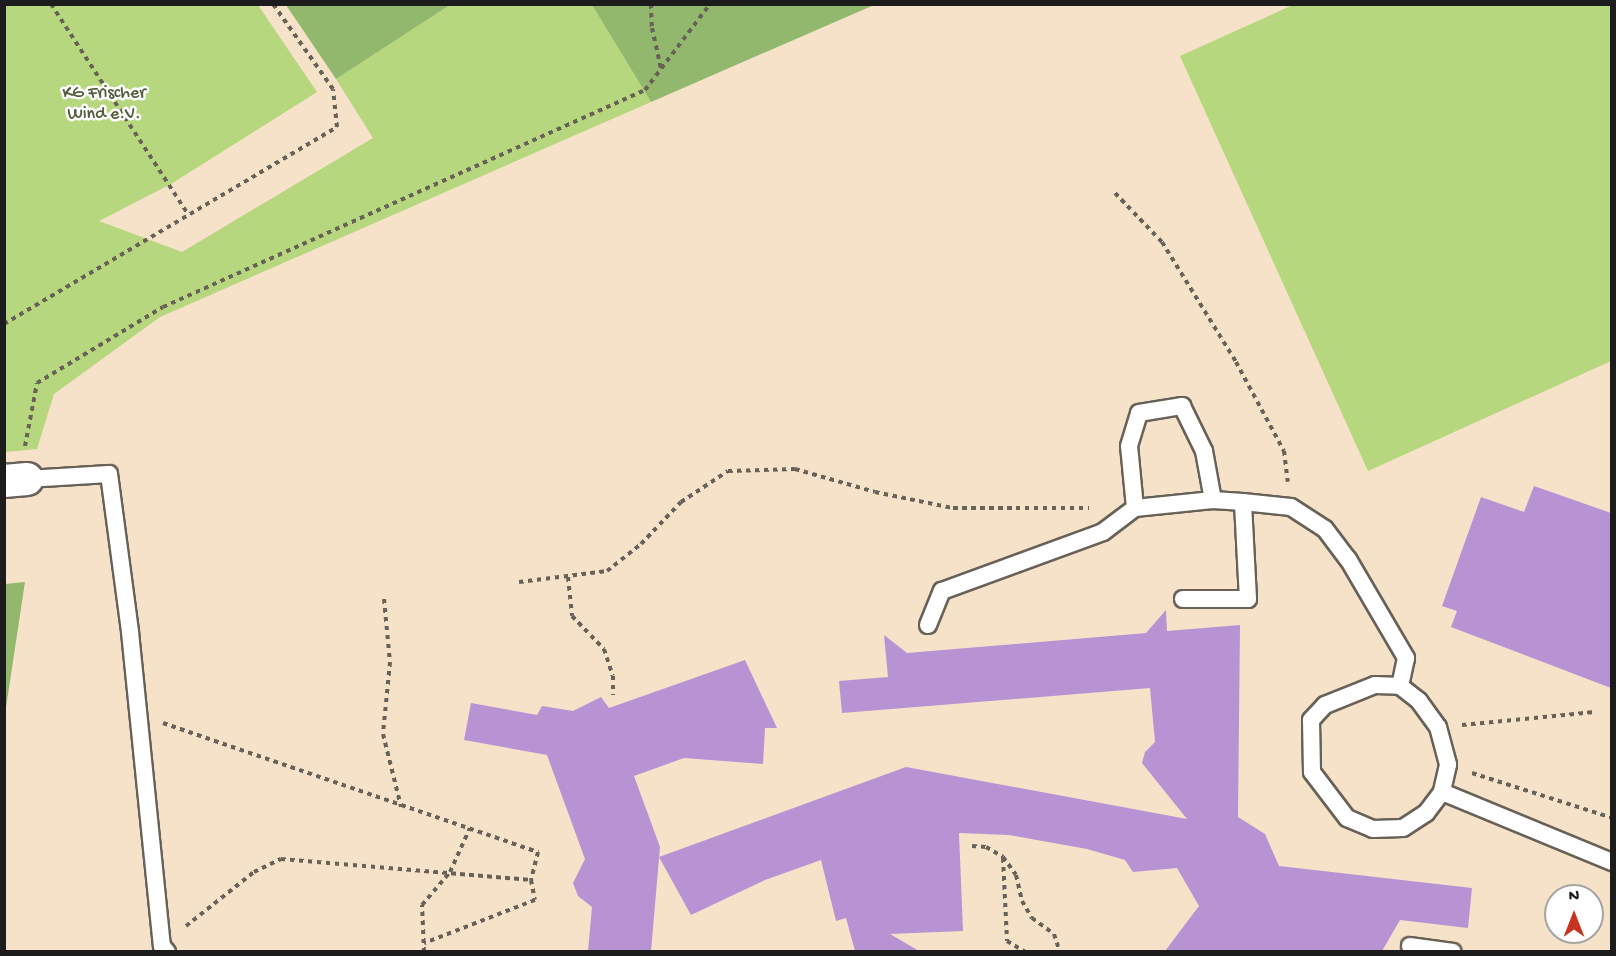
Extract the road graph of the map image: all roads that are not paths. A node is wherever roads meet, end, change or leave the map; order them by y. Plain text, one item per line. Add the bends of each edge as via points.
1 (17, 480) edge
2 (1213, 500) junction
3 (1243, 502) junction
4 (1135, 508) junction
5 (1183, 599) dead end
6 (928, 625) dead end
7 (1400, 686) junction
8 (1442, 792) junction
9 (1611, 862) edge
10 (1410, 946) dead end
11 (165, 948) edge
12 (1453, 951) edge

1 - 11 lane via 109,474
2 - 3 lane
2 - 4 lane
2 - 4 lane via 1204,451 1182,406 1139,412 1129,446
3 - 5 lane via 1248,599
3 - 7 lane via 1292,507 1325,529 1348,559 1406,658
4 - 6 lane via 1103,532 942,591
7 - 8 lane via 1419,701 1438,727 1448,765
7 - 8 lane via 1375,685 1325,705 1311,720 1312,772 1347,818 1373,829 1403,828 1426,813
8 - 9 lane
10 - 12 lane

